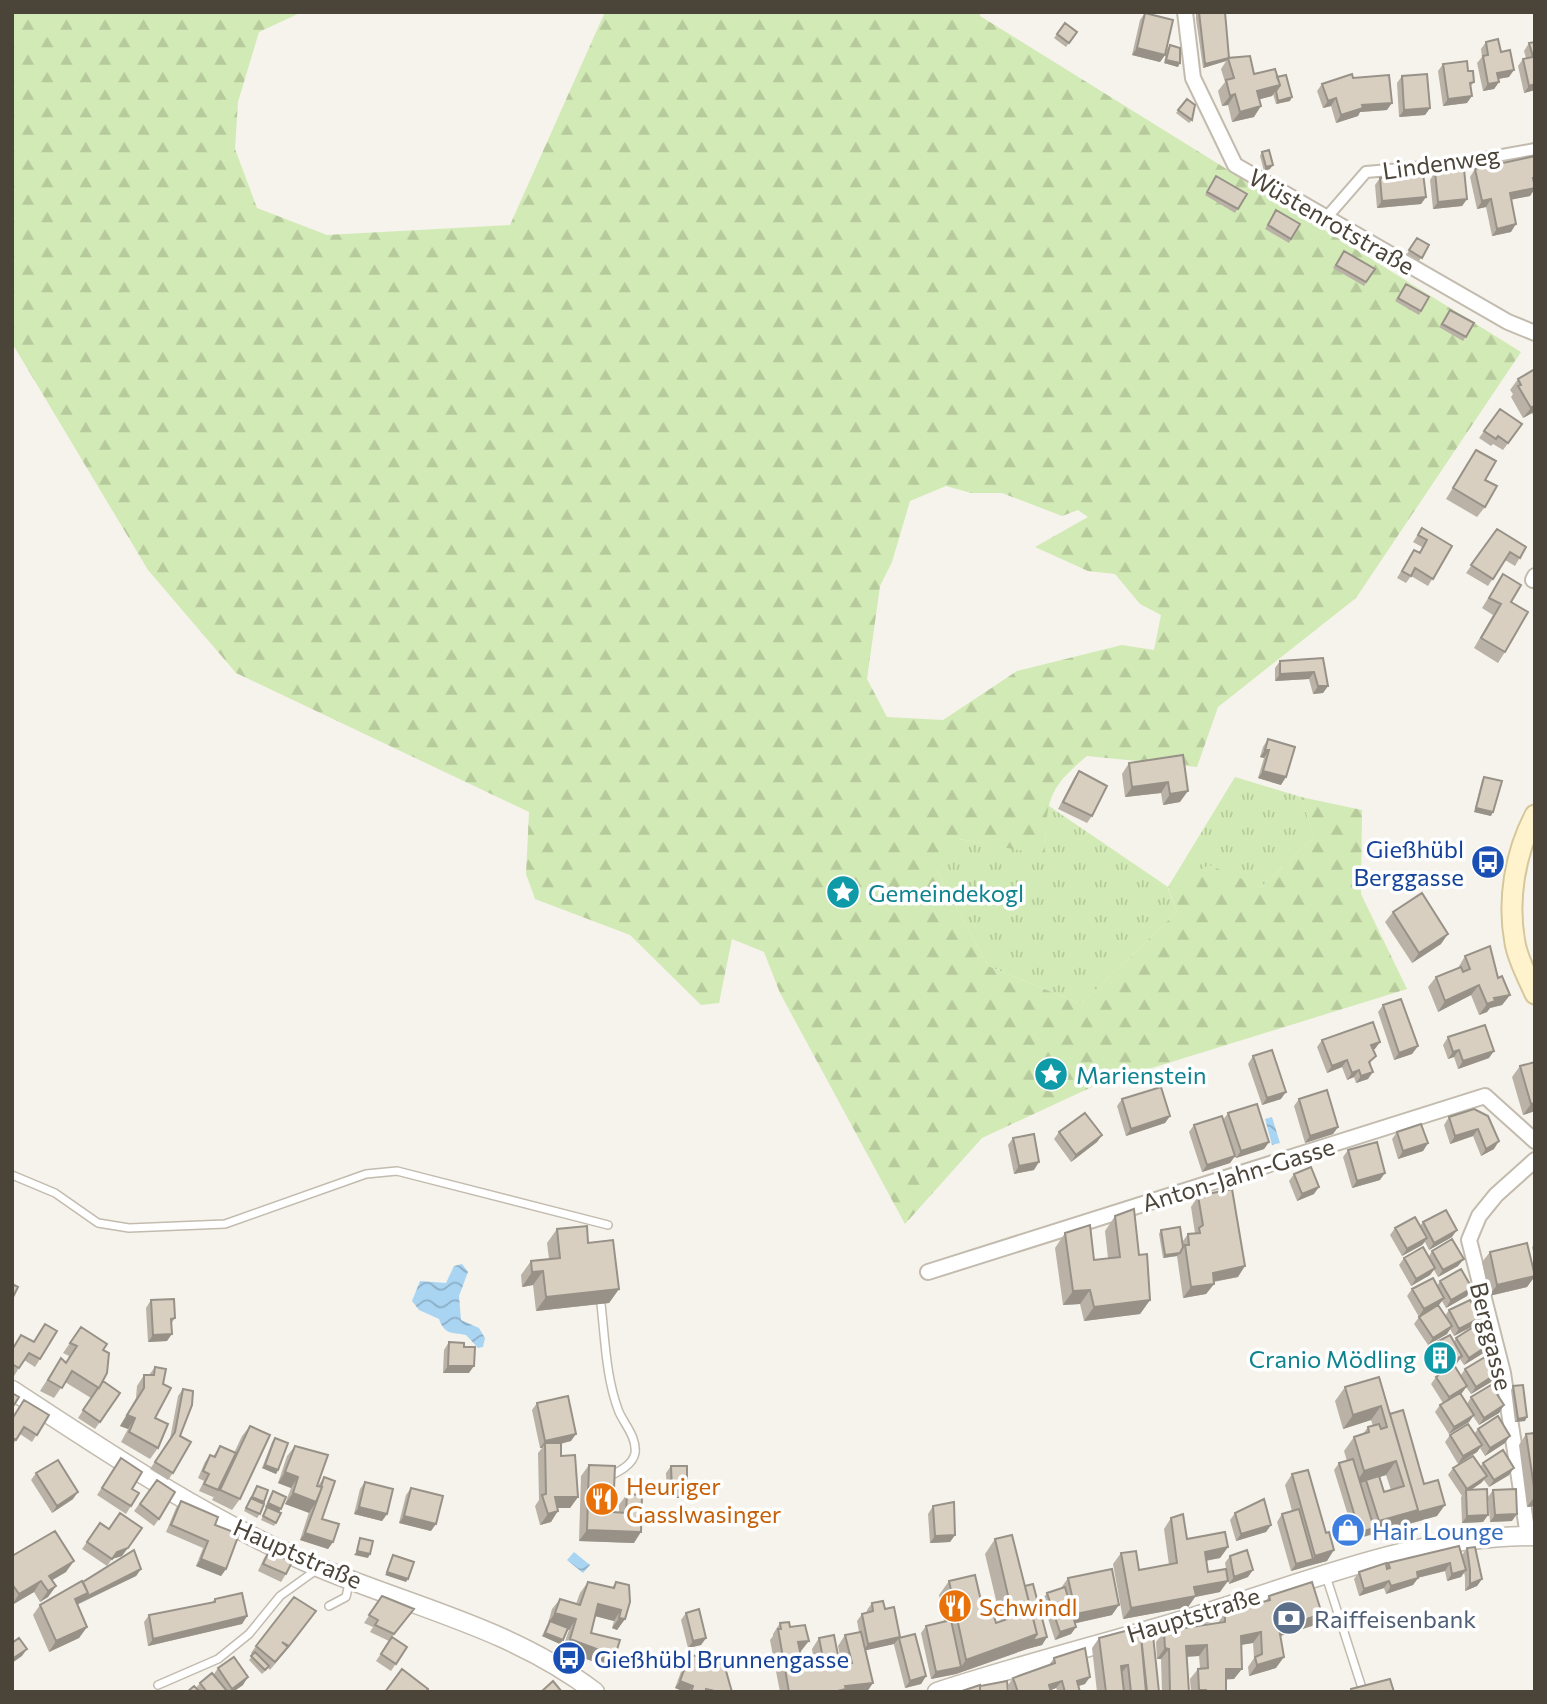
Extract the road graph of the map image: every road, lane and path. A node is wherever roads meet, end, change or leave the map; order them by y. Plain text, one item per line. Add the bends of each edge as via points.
1 (1185, 12) edge
2 (1535, 149) edge
3 (1326, 218) junction
4 (1535, 332) edge
5 (1535, 815) edge
6 (1535, 994) edge
7 (1535, 1141) edge
8 (1535, 1160) edge
9 (12, 1175) edge
10 (608, 1225) dead end
11 (928, 1272) dead end
12 (601, 1304) edge
13 (12, 1390) edge
14 (607, 1478) edge
15 (1532, 1536) edge
16 (320, 1567) junction
17 (1325, 1573) junction
18 (351, 1578) junction
19 (328, 1606) dead end
20 (158, 1685) dead end
21 (1362, 1688) edge
22 (595, 1692) edge
23 (937, 1692) edge

1 - 3 street, Wüstenrotstraße via 1193,78 1235,165
2 - 3 street, Lindenweg via 1447,165 1367,172
3 - 4 street, Wüstenrotstraße via 1508,322
5 - 6 main road via 1516,865 1513,918 1515,945
7 - 11 street, Anton-Jahn-Gasse via 1485,1096
8 - 15 street, Berggasse via 1496,1195 1479,1216 1469,1240 1503,1373
9 - 10 lane via 55,1194 98,1223 129,1227 225,1224 366,1174 397,1171
12 - 14 lane via 619,1411 635,1446 635,1457
13 - 16 street, Hauptstraße via 136,1471
15 - 17 street, Hauptstraße via 1431,1545
16 - 18 street, Hauptstraße
16 - 20 lane via 281,1596 249,1634 219,1659
17 - 21 lane
17 - 23 street, Hauptstraße via 1187,1619
18 - 19 lane via 346,1597
18 - 22 street, Hauptstraße via 481,1626

